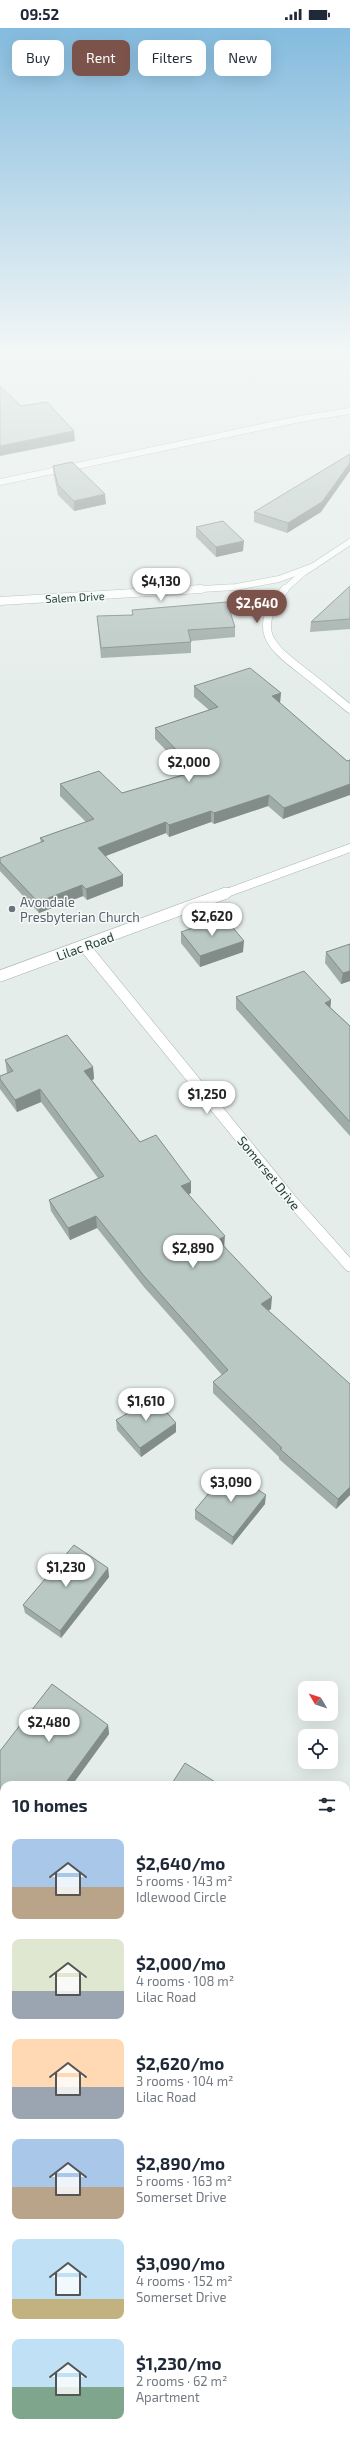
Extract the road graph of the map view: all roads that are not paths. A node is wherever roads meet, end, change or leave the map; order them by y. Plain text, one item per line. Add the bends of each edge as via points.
1 (79, 465) edge
2 (0, 482) edge
3 (350, 542) edge
4 (314, 566) junction
5 (0, 601) edge
6 (350, 708) edge
7 (350, 848) edge
8 (85, 946) junction
9 (0, 976) edge
10 (350, 1266) edge

1 - 2 street
3 - 4 street
4 - 5 street, Salem Drive via 279,579 236,587
4 - 6 street via 282,591 270,608 267,622 269,637 278,652
7 - 8 street, Lilac Road
8 - 9 street, Lilac Road
8 - 10 street, Somerset Drive via 292,1201

